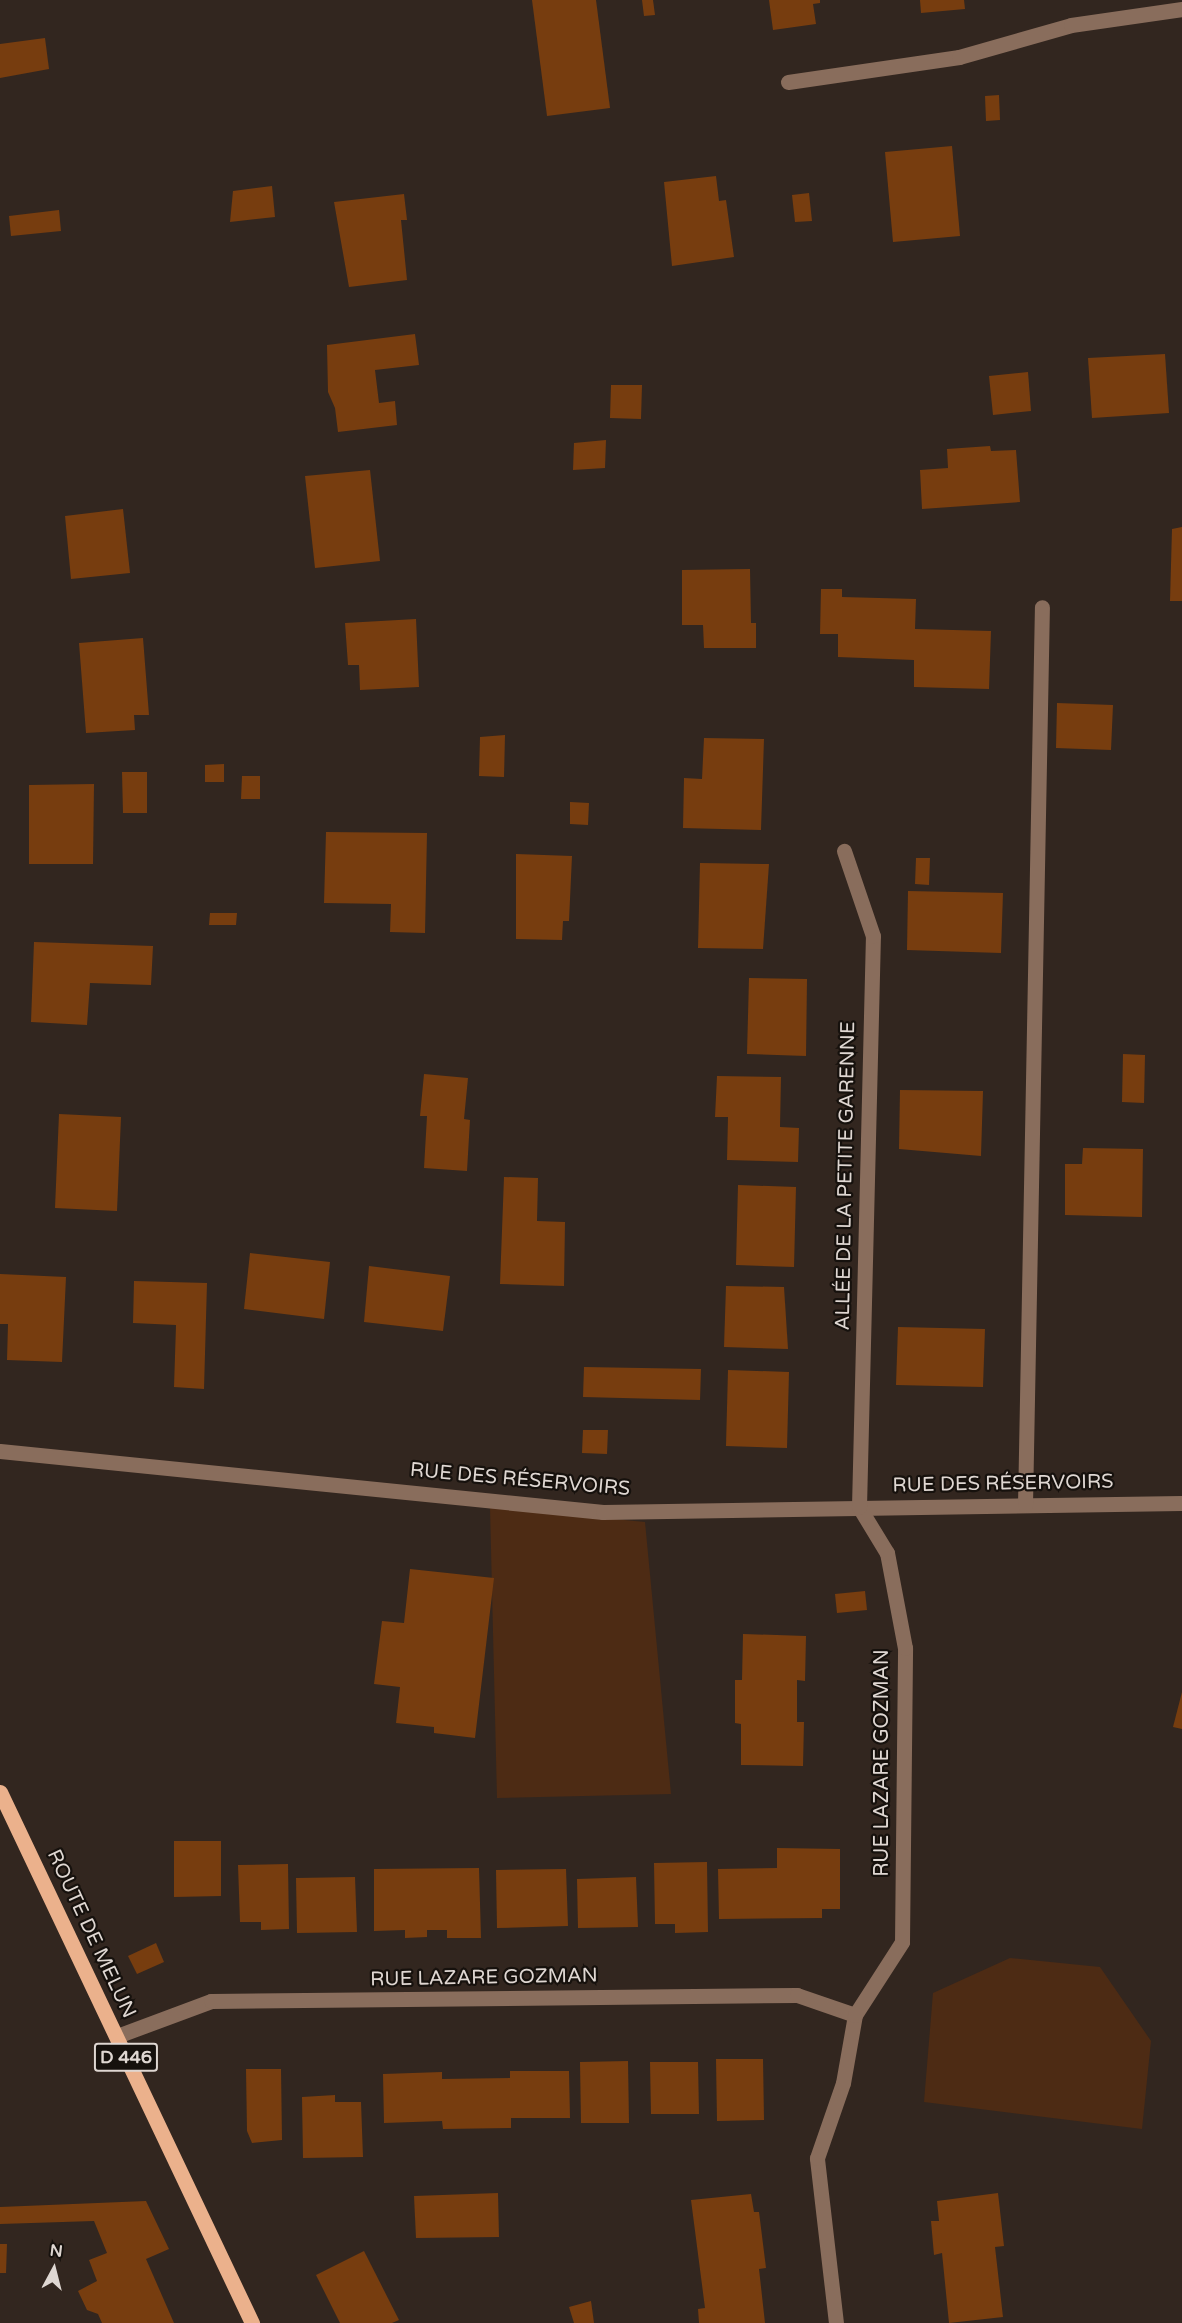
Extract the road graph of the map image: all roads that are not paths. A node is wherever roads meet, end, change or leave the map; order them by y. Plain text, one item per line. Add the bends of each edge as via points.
1 (1182, 9) edge
2 (788, 82) dead end
3 (1041, 607) dead end
4 (844, 851) dead end
5 (0, 1451) edge
6 (1182, 1503) edge
7 (1025, 1505) junction
8 (860, 1507) junction
9 (0, 1792) edge
10 (855, 2015) junction
11 (117, 2036) junction
12 (252, 2323) edge
13 (836, 2323) edge

1 - 2 street via 1071,25 959,57
3 - 7 street
4 - 8 street, ALLÉE DE LA PETITE GARENNE via 873,936
5 - 8 street, RUE DES RÉSERVOIRS via 603,1512
6 - 7 street, RUE DES RÉSERVOIRS
7 - 8 street, RUE DES RÉSERVOIRS
8 - 10 street, RUE LAZARE GOZMAN via 887,1553 905,1648 902,1942
9 - 11 main road, ROUTE DE MELUN / D 446
10 - 11 street, RUE LAZARE GOZMAN via 797,1995 211,2001
10 - 13 street, RUE LAZARE GOZMAN via 843,2083 817,2158
11 - 12 main road, ROUTE DE MELUN / D 446

